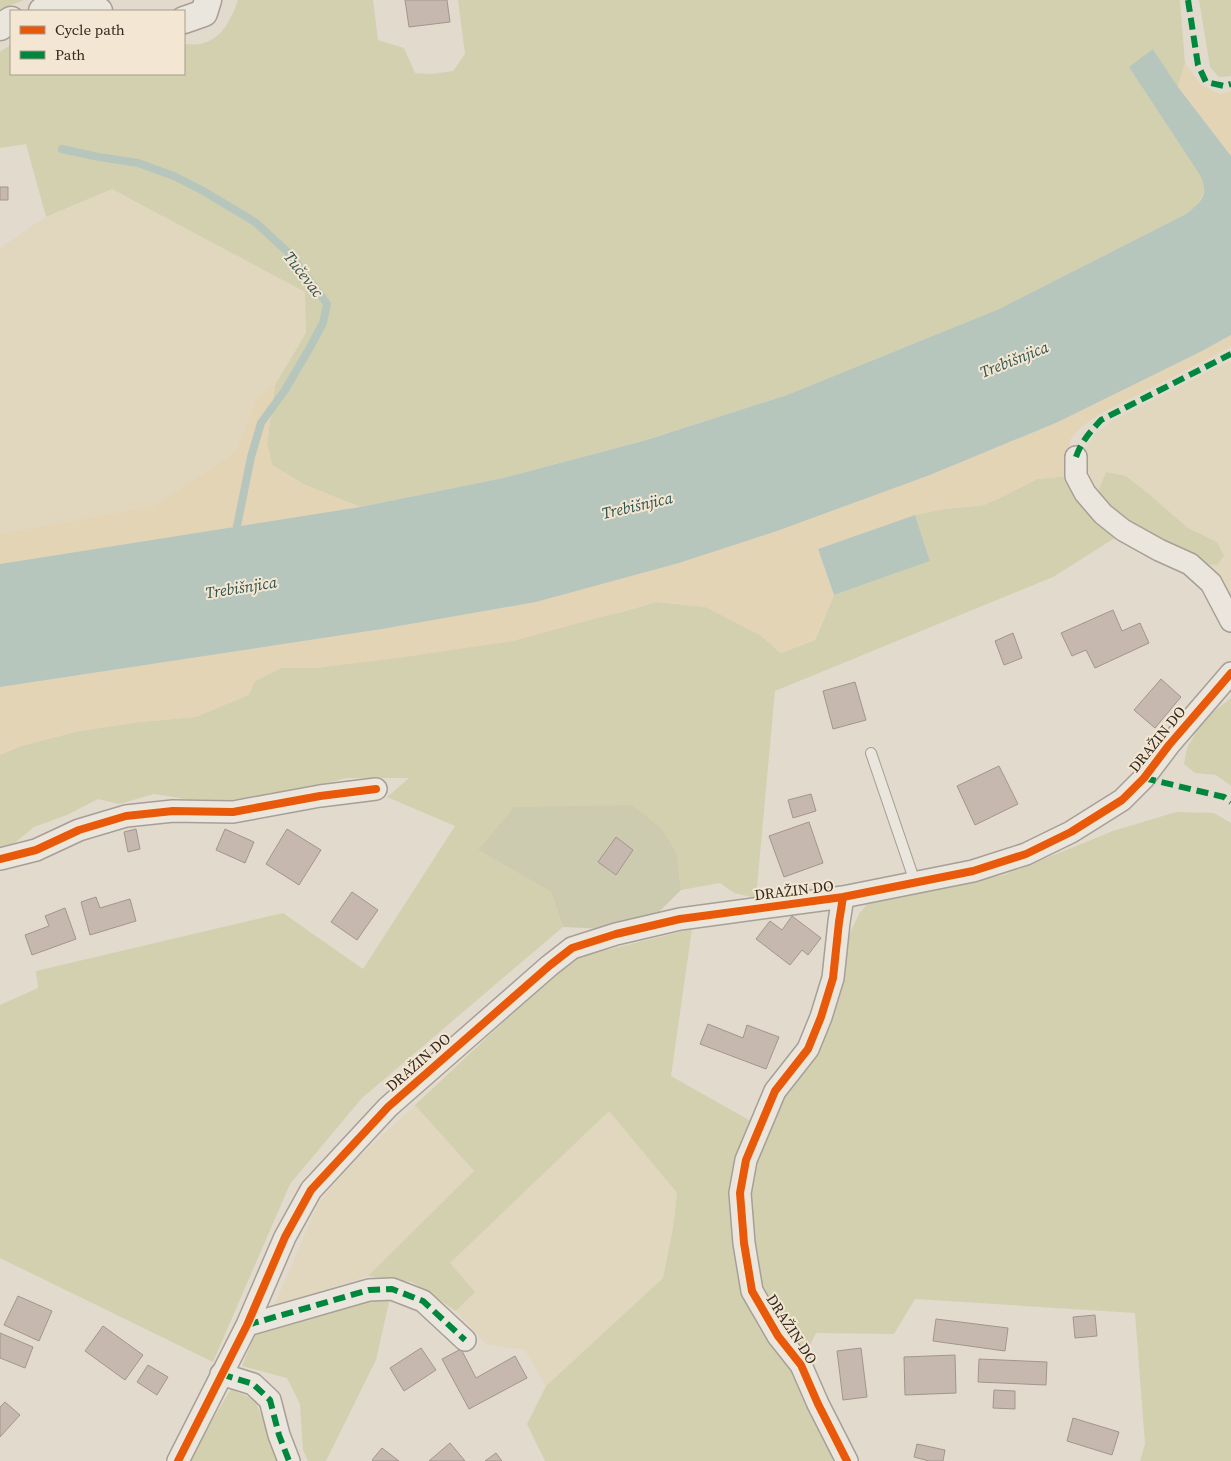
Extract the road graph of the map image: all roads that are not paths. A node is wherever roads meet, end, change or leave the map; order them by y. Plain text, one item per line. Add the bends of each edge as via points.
1 (208, 0) edge
2 (48, 10) edge
3 (94, 10) edge
4 (185, 20) edge
5 (1076, 457) dead end
6 (1231, 621) edge
7 (1231, 673) edge
8 (871, 754) dead end
9 (376, 789) dead end
10 (0, 859) edge
11 (915, 882) junction
12 (843, 897) junction
13 (247, 1326) junction
14 (465, 1340) dead end
15 (221, 1374) junction
16 (178, 1461) edge
17 (289, 1461) edge
18 (847, 1461) edge

1 - 4 street via 204,13
2 - 3 street
5 - 6 street via 1076,476 1085,493 1103,514 1124,530 1190,564 1211,583
7 - 11 street, DRAŽIN DO via 1122,800 1071,832 1026,854 973,871
8 - 11 lane
9 - 10 street via 233,812 173,811 126,816 79,830 36,850
11 - 12 street, DRAŽIN DO
12 - 13 street, DRAŽIN DO via 680,919 572,948 388,1107 311,1190 285,1237
12 - 18 street, DRAŽIN DO via 833,978 821,1017 808,1049 775,1091 746,1160 740,1193 752,1291 778,1336 801,1364
13 - 14 street via 369,1290 392,1289 423,1301
13 - 15 street, DRAŽIN DO
15 - 16 street, DRAŽIN DO
15 - 17 street via 253,1384 270,1400

